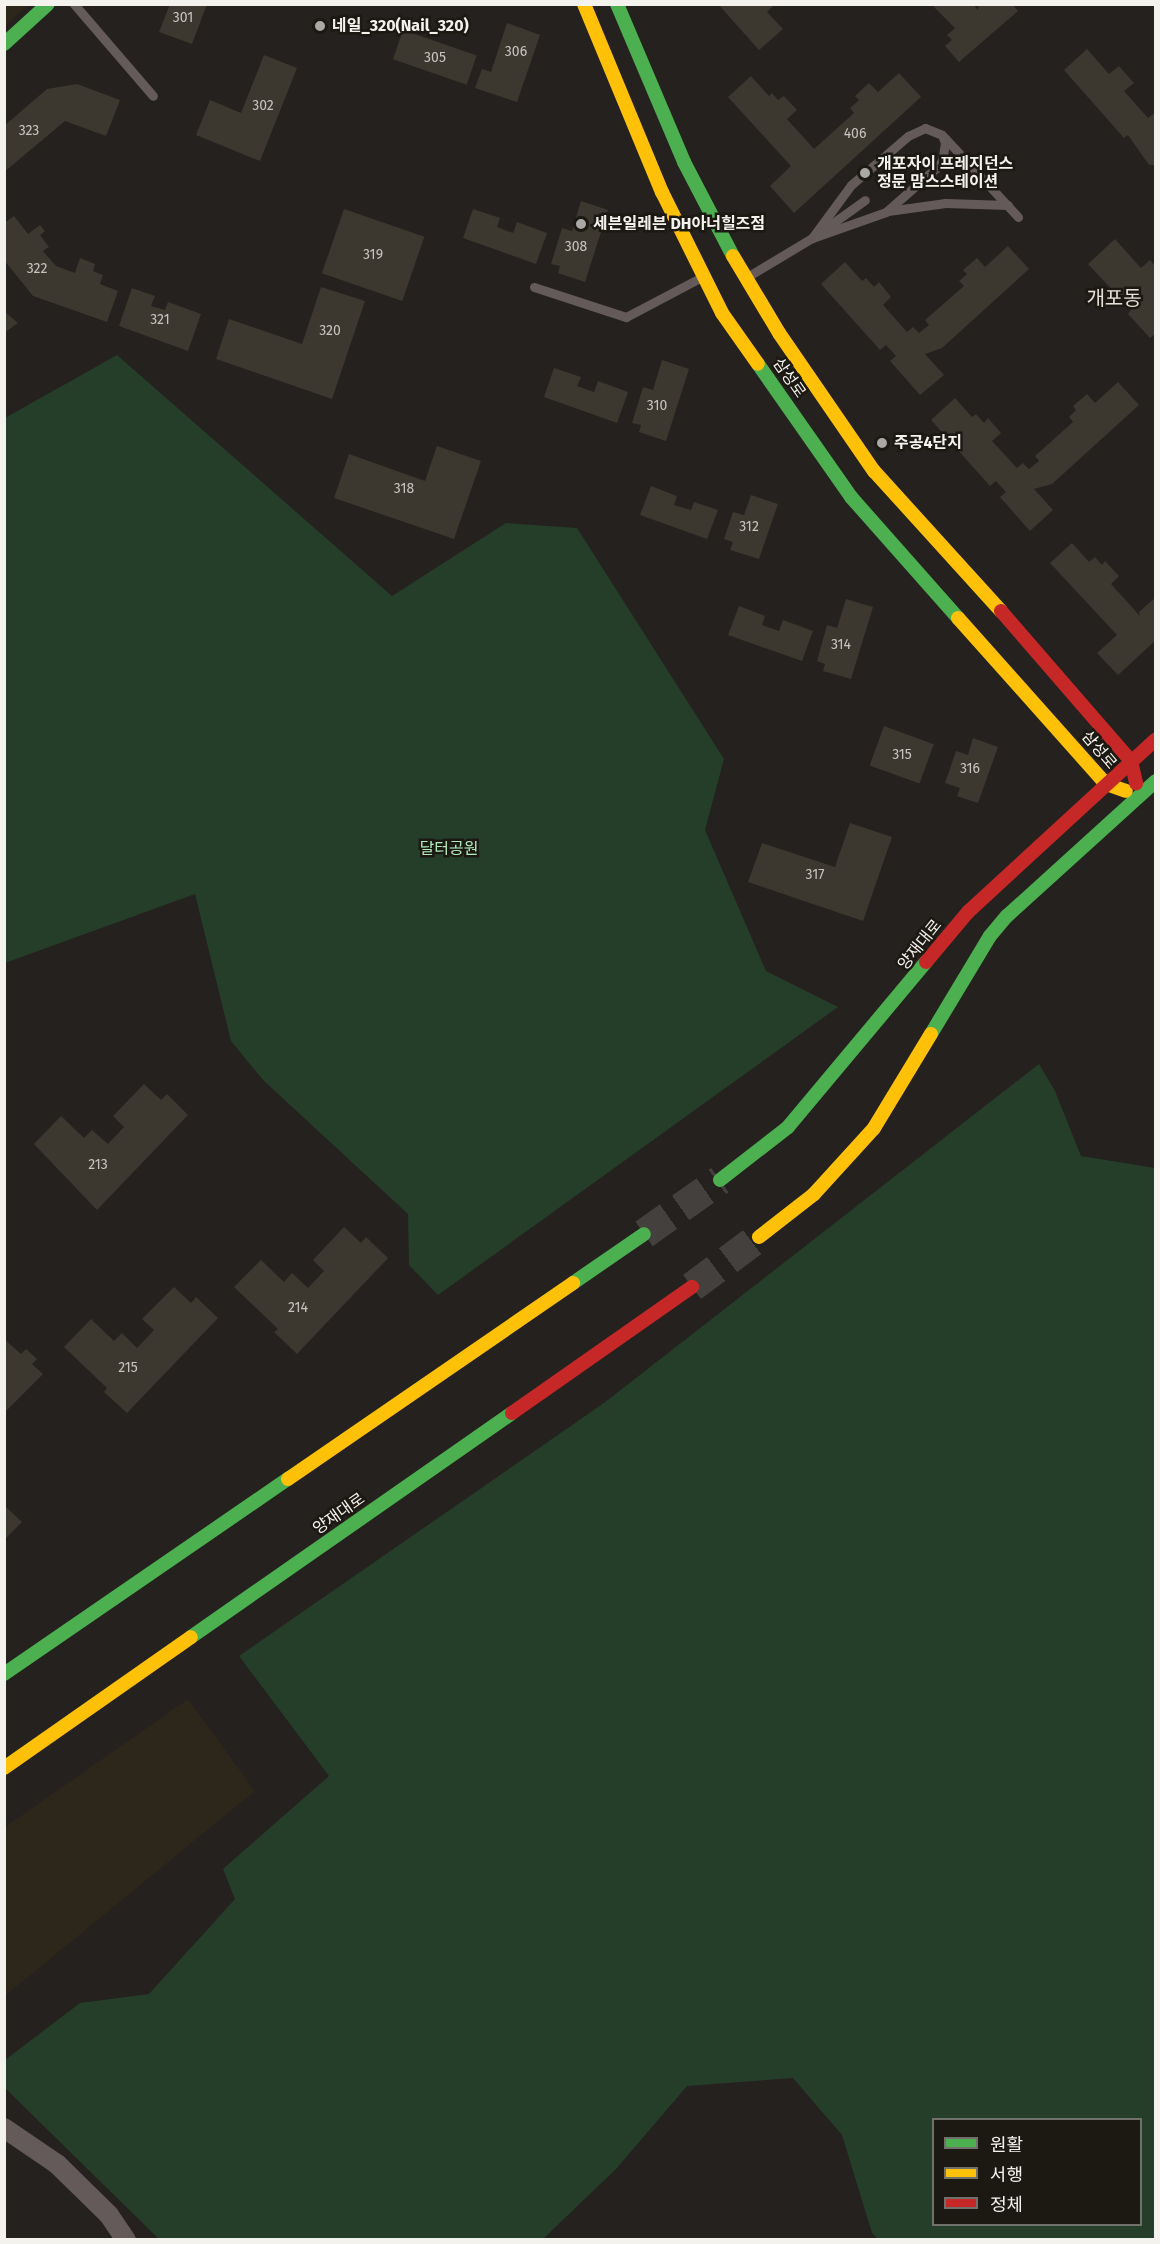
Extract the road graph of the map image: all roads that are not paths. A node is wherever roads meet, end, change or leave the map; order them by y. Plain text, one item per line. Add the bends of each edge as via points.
1 (48, 4) edge
2 (74, 4) edge
3 (584, 4) edge
4 (617, 4) edge
5 (4, 44) edge
6 (153, 96) dead end
7 (942, 135) junction
8 (865, 200) dead end
9 (1008, 205) junction
10 (886, 212) junction
11 (1018, 217) dead end
12 (812, 238) junction
13 (704, 276) junction
14 (745, 279) junction
15 (534, 287) dead end
16 (1155, 739) edge
17 (1131, 761) junction
18 (1155, 781) edge
19 (1106, 784) junction
20 (1139, 796) junction
21 (720, 1180) tunnel mouth
22 (644, 1234) tunnel mouth
23 (759, 1238) tunnel mouth
24 (692, 1287) tunnel mouth
25 (4, 1674) edge
26 (4, 1768) edge
27 (4, 2128) edge
28 (126, 2240) edge

1 - 5 main road
2 - 6 lane
3 - 13 main road, 삼성로 via 662,192
4 - 14 main road, 삼성로 via 684,162
7 - 9 lane
7 - 10 lane via 942,161
7 - 12 lane via 925,128 908,136 851,185
8 - 12 lane
9 - 10 lane via 945,203
9 - 11 lane
10 - 12 lane
12 - 14 lane
13 - 15 lane via 626,317
13 - 19 main road, 삼성로 via 722,313 851,497
14 - 17 main road, 삼성로 via 874,471 935,535
16 - 17 main road, 양재대로
17 - 19 main road, 양재대로
17 - 20 main road, 삼성로
18 - 20 main road
19 - 20 main road, 삼성로
19 - 21 main road, 양재대로 via 968,912 788,1127
20 - 23 main road via 1007,916 990,936 874,1128 814,1194
22 - 25 main road
24 - 26 main road, 양재대로
27 - 28 street via 57,2164 109,2215

